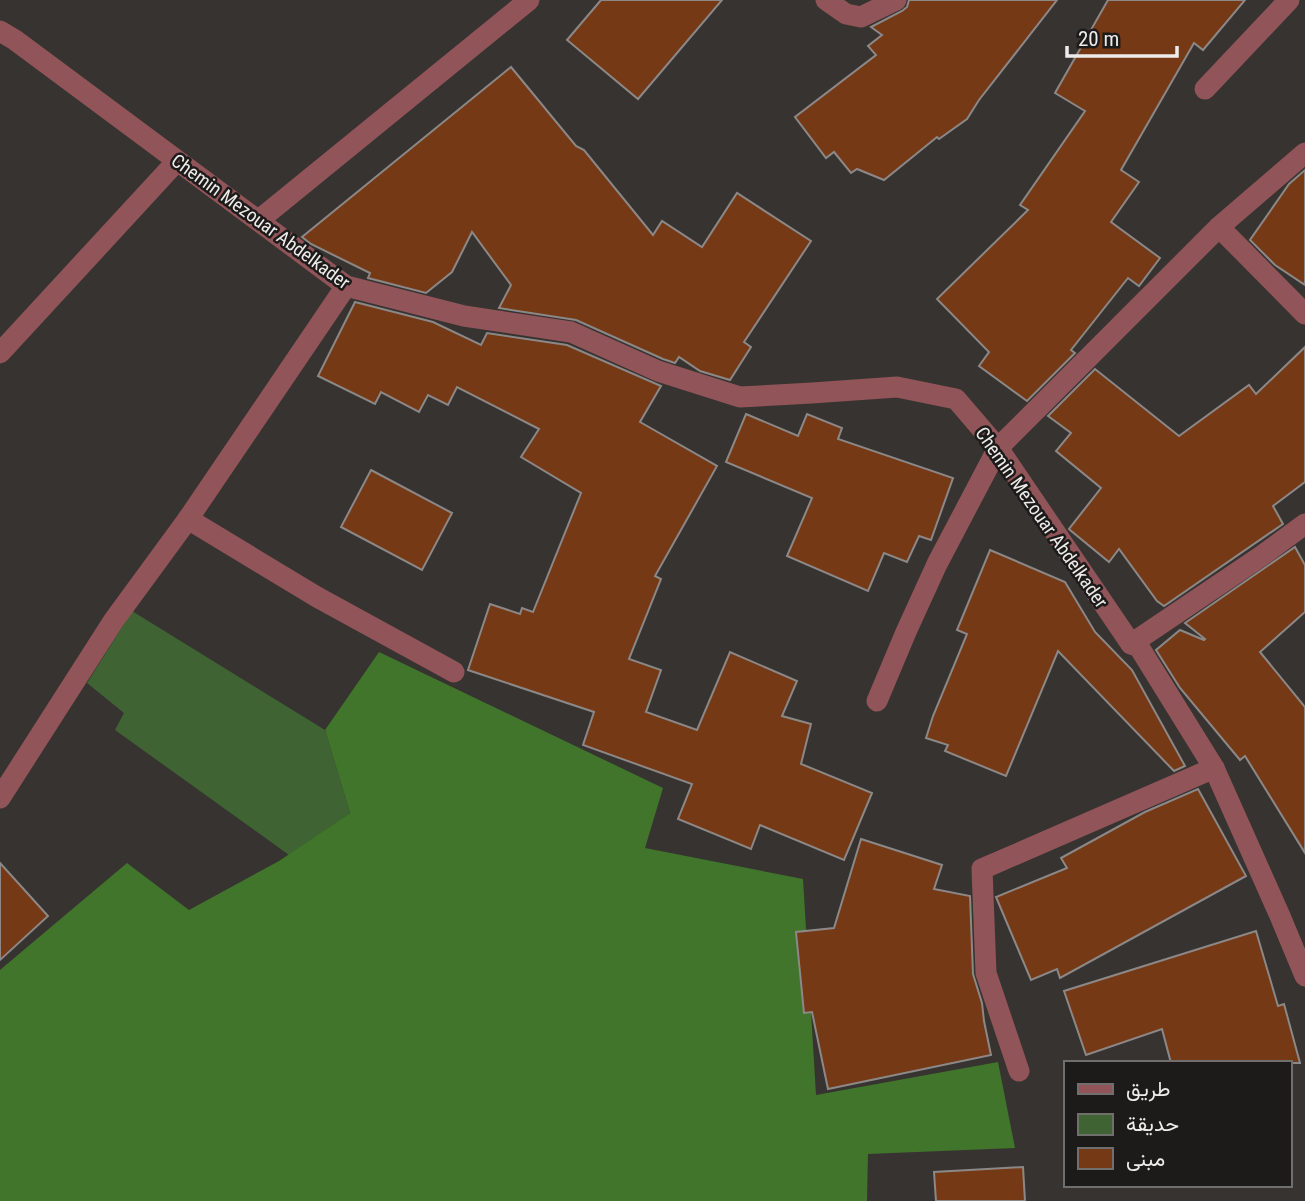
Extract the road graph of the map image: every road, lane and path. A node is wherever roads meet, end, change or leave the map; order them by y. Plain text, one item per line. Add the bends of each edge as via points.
1 (529, 0) edge
2 (826, 0) edge
3 (896, 0) edge
4 (1289, 0) edge
5 (0, 32) edge
6 (1205, 89) dead end
7 (1305, 153) edge
8 (177, 161) junction
9 (259, 220) junction
10 (1219, 227) junction
11 (346, 286) junction
12 (1305, 314) edge
13 (0, 353) edge
14 (998, 448) junction
15 (188, 519) junction
16 (1305, 524) edge
17 (1131, 644) junction
18 (454, 672) dead end
19 (877, 701) dead end
20 (1214, 768) junction
21 (0, 798) edge
22 (1305, 976) edge
23 (1019, 1071) dead end

1 - 9 street
2 - 3 street via 846,14 861,17
4 - 6 street
5 - 8 street, Chemin Mezouar Abdelkader
7 - 10 street
8 - 9 street, Chemin Mezouar Abdelkader
8 - 13 street
9 - 11 street, Chemin Mezouar Abdelkader
10 - 12 street
10 - 14 street
11 - 14 street, Chemin Mezouar Abdelkader via 464,316 571,332 658,371 740,397 897,387 956,399
11 - 15 street
14 - 17 street, Chemin Mezouar Abdelkader
14 - 19 street via 937,564
15 - 18 street
15 - 21 street via 114,620
16 - 17 street
17 - 20 street, Chemin Mezouar Abdelkader via 1139,647
20 - 22 street, Chemin Mezouar Abdelkader
20 - 23 street via 982,869 986,973

